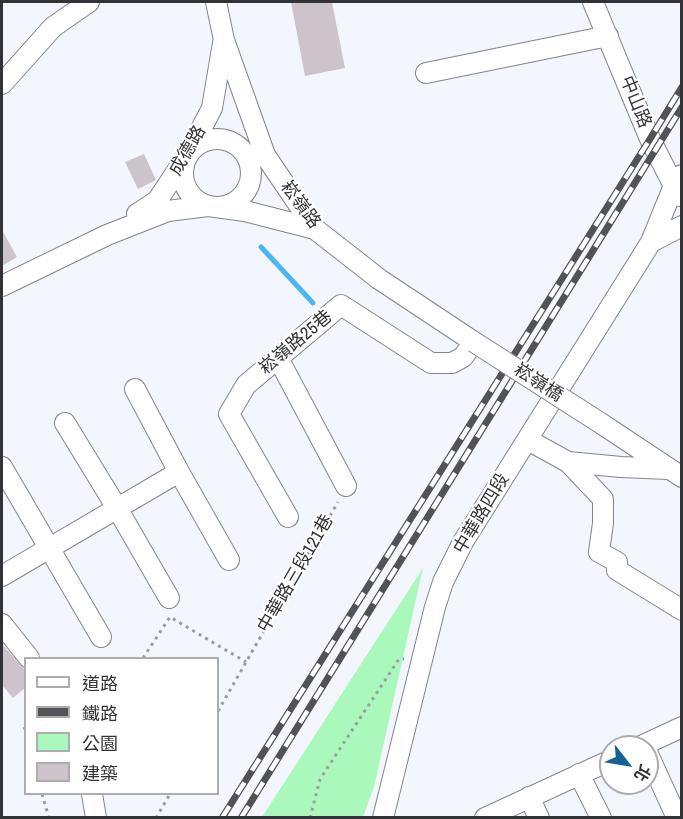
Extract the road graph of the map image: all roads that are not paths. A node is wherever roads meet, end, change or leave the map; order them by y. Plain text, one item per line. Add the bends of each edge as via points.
1 (89, 2) edge
2 (216, 2) edge
3 (230, 2) edge
4 (593, 2) edge
5 (222, 31) junction
6 (608, 36) junction
7 (426, 73) dead end
8 (2, 84) edge
9 (234, 143) junction
10 (265, 155) junction
11 (187, 156) junction
12 (250, 181) junction
13 (679, 188) edge
14 (208, 206) junction
15 (681, 226) edge
16 (315, 230) junction
17 (107, 235) junction
18 (651, 242) junction
19 (2, 286) edge
20 (474, 342) junction
21 (278, 358) junction
22 (135, 389) dead end
23 (65, 423) dead end
24 (528, 440) junction
25 (568, 462) junction
26 (2, 467) edge
27 (178, 472) junction
28 (675, 473) edge
29 (346, 486) road end
30 (117, 508) junction
31 (288, 517) dead end
32 (49, 548) junction
33 (229, 560) dead end
34 (2, 576) edge
35 (169, 598) dead end
36 (681, 610) edge
37 (2, 624) edge
38 (101, 637) dead end
39 (28, 657) edge
40 (681, 727) edge
41 (659, 739) edge
42 (599, 765) edge
43 (579, 774) junction
44 (659, 780) edge
45 (92, 795) edge
46 (529, 797) junction
47 (96, 818) edge
48 (383, 818) edge
49 (485, 818) edge
50 (540, 818) edge
51 (601, 818) edge
52 (677, 818) edge

1 - 8 street via 53,27
2 - 5 street, 崧嶺路
3 - 5 street
4 - 6 street, 中山路
5 - 10 street, 崧嶺路
5 - 11 street, 成德路 via 212,108
6 - 7 street
6 - 13 street, 中山路 via 650,139
9 - 10 street
9 - 11 street via 213,139
9 - 12 street via 248,160
10 - 12 street
10 - 16 street, 崧嶺路
11 - 14 street via 183,166 185,186 198,202
11 - 17 street, 成德路 via 157,201
12 - 14 street via 246,191 229,205
13 - 18 street, 中華路四段
14 - 16 street, 成德路 via 245,211
14 - 17 street, 成德路 via 168,211
15 - 18 street
16 - 20 street, 崧嶺路 via 379,279
17 - 19 street, 成德路
18 - 24 street, 中華路四段
20 - 21 street, 崧嶺路25巷 via 463,357 452,363 431,363 341,305
20 - 28 street, 崧嶺橋, bridge
21 - 29 street
21 - 31 street, 崧嶺路25巷 via 246,385 229,414
22 - 27 street
23 - 30 street
24 - 25 street
24 - 48 street, 中華路四段 via 463,542 443,582
25 - 28 street
25 - 36 street via 603,499 599,552 617,562 617,570
26 - 32 street
27 - 30 street
27 - 33 street
30 - 32 street
30 - 35 street
32 - 34 street
32 - 38 street
37 - 39 street
40 - 41 street
42 - 43 street
43 - 46 street
43 - 51 street
44 - 52 street
45 - 47 street
46 - 49 street
46 - 50 street

